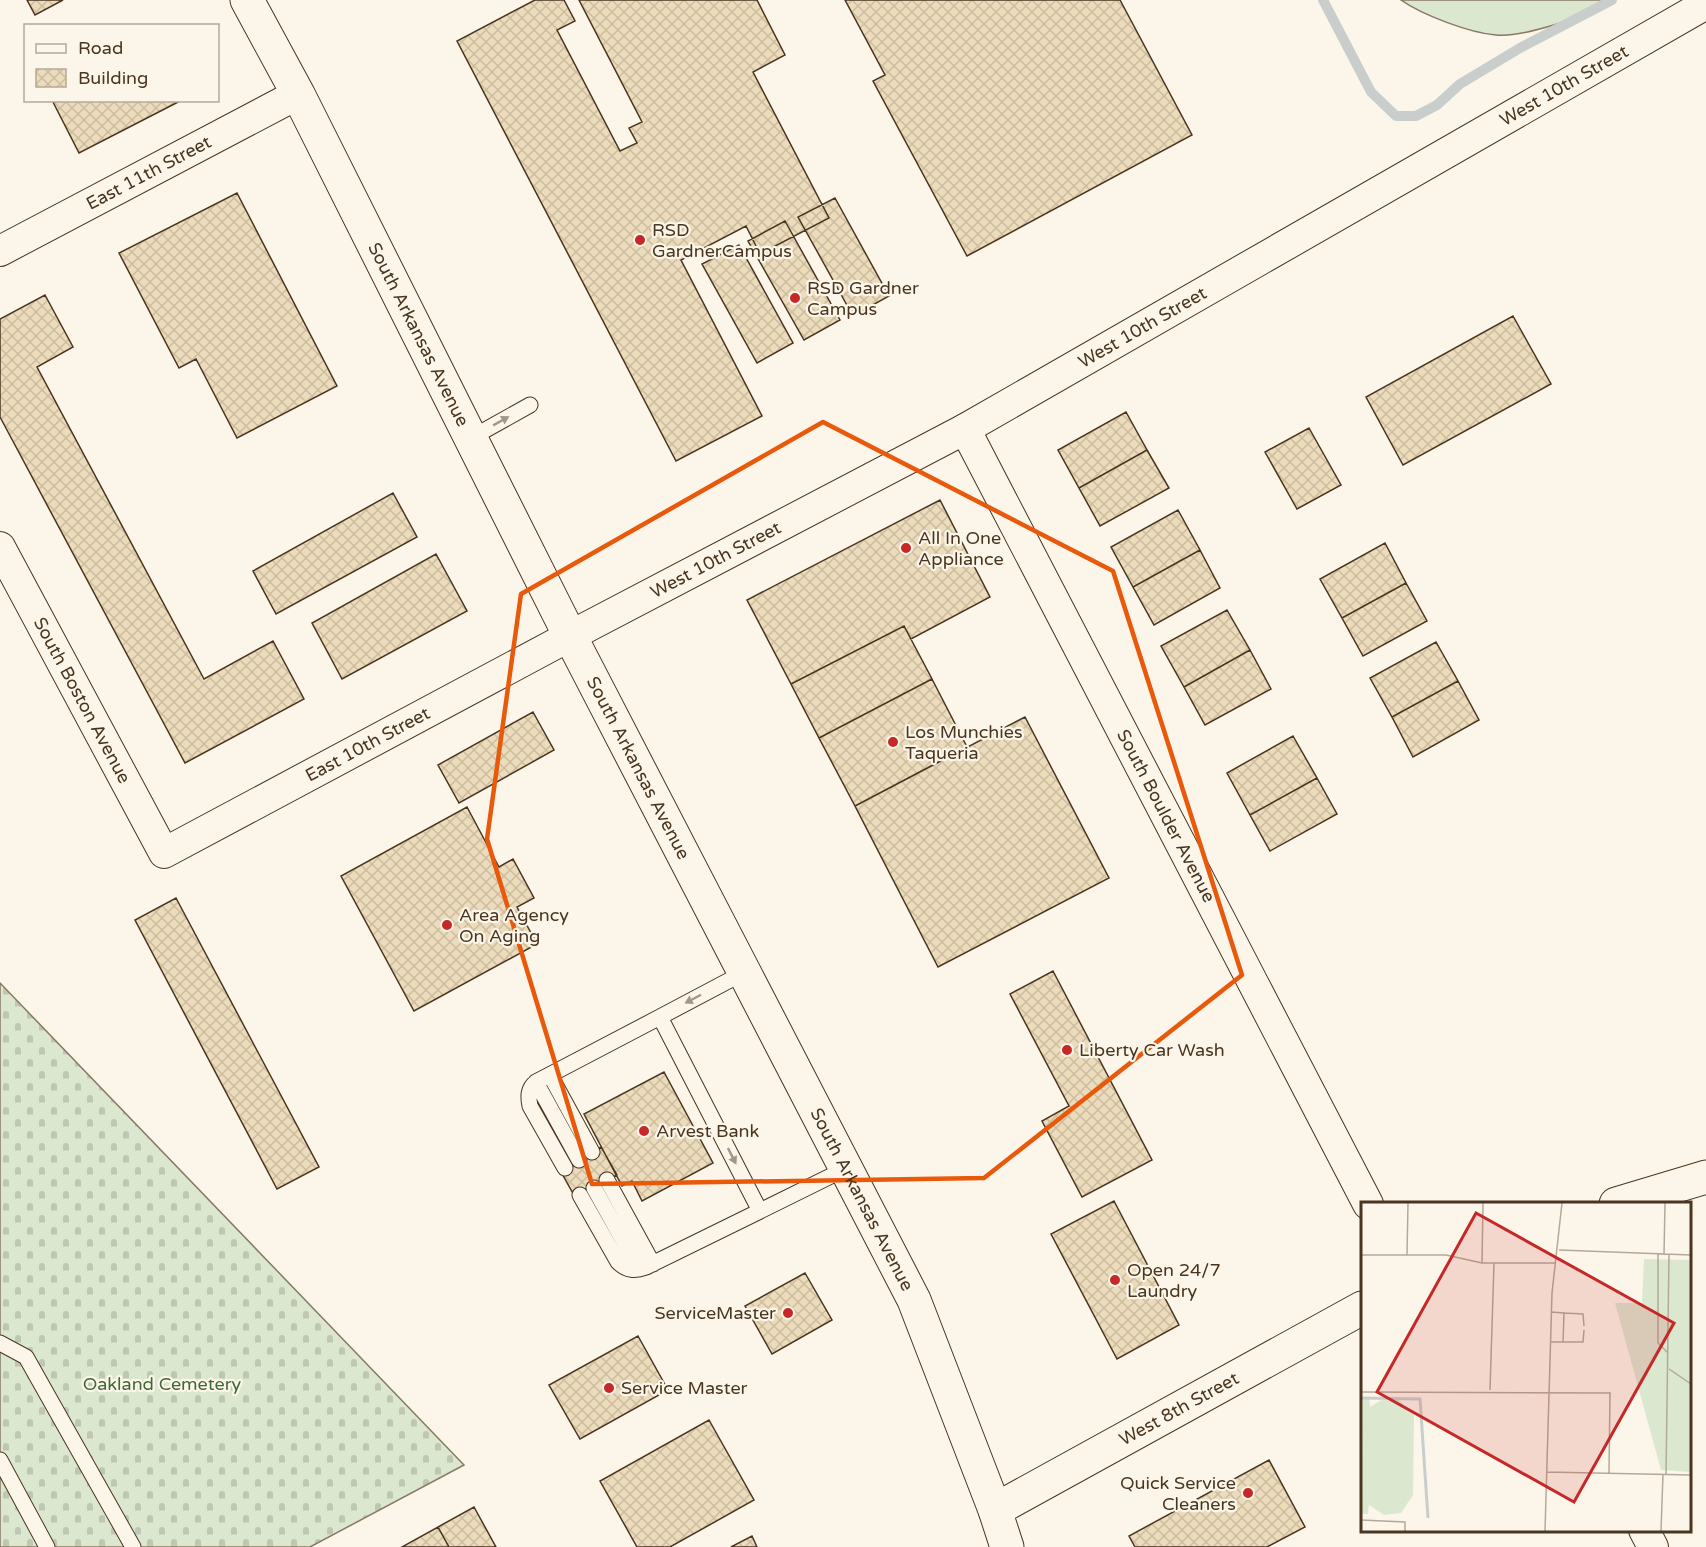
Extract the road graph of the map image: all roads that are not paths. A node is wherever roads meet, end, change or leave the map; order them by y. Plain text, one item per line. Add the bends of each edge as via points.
1 (247, 0) edge
2 (1706, 4) edge
3 (298, 94) junction
4 (0, 250) edge
5 (530, 405) dead end
6 (965, 429) junction
7 (471, 438) junction
8 (0, 547) edge
9 (570, 636) junction
10 (164, 853) joint
11 (745, 972) junction
12 (660, 1017) junction
13 (550, 1075) junction
14 (536, 1082) junction
15 (565, 1168) dead end
16 (847, 1168) junction
17 (1706, 1176) edge
18 (600, 1184) dead end
19 (580, 1195) dead end
20 (1367, 1202) edge
21 (1619, 1202) edge
22 (760, 1211) junction
23 (646, 1267) junction
24 (1361, 1309) edge
25 (0, 1343) edge
26 (0, 1460) edge
27 (995, 1510) junction
28 (1645, 1532) edge
29 (47, 1547) edge
30 (133, 1547) edge
31 (1007, 1547) edge
32 (1653, 1547) edge

1 - 3 main road, South Arkansas Avenue
2 - 6 street, West 10th Street
3 - 4 street, East 11th Street
3 - 7 main road, South Arkansas Avenue
7 -> 5 lane
6 - 9 street, West 10th Street
6 - 20 street, South Boulder Avenue
7 - 9 main road, South Arkansas Avenue
8 - 10 street, South Boston Avenue
9 - 10 street, East 10th Street
9 - 11 main road, South Arkansas Avenue
11 -> 12 lane
11 - 16 main road, South Arkansas Avenue
12 - 13 lane
12 -> 22 lane
13 - 14 lane
13 - 14 lane via 586,1156
14 - 15 lane via 530,1087 530,1106
16 - 22 lane
16 - 27 main road, South Arkansas Avenue via 914,1300
17 - 21 main road
18 - 23 lane
19 - 23 lane via 618,1262 624,1268
22 - 23 lane
24 - 27 main road, West 8th Street
25 - 30 lane via 26,1357
26 - 29 lane
27 - 31 main road, South Arkansas Avenue
28 - 32 street

